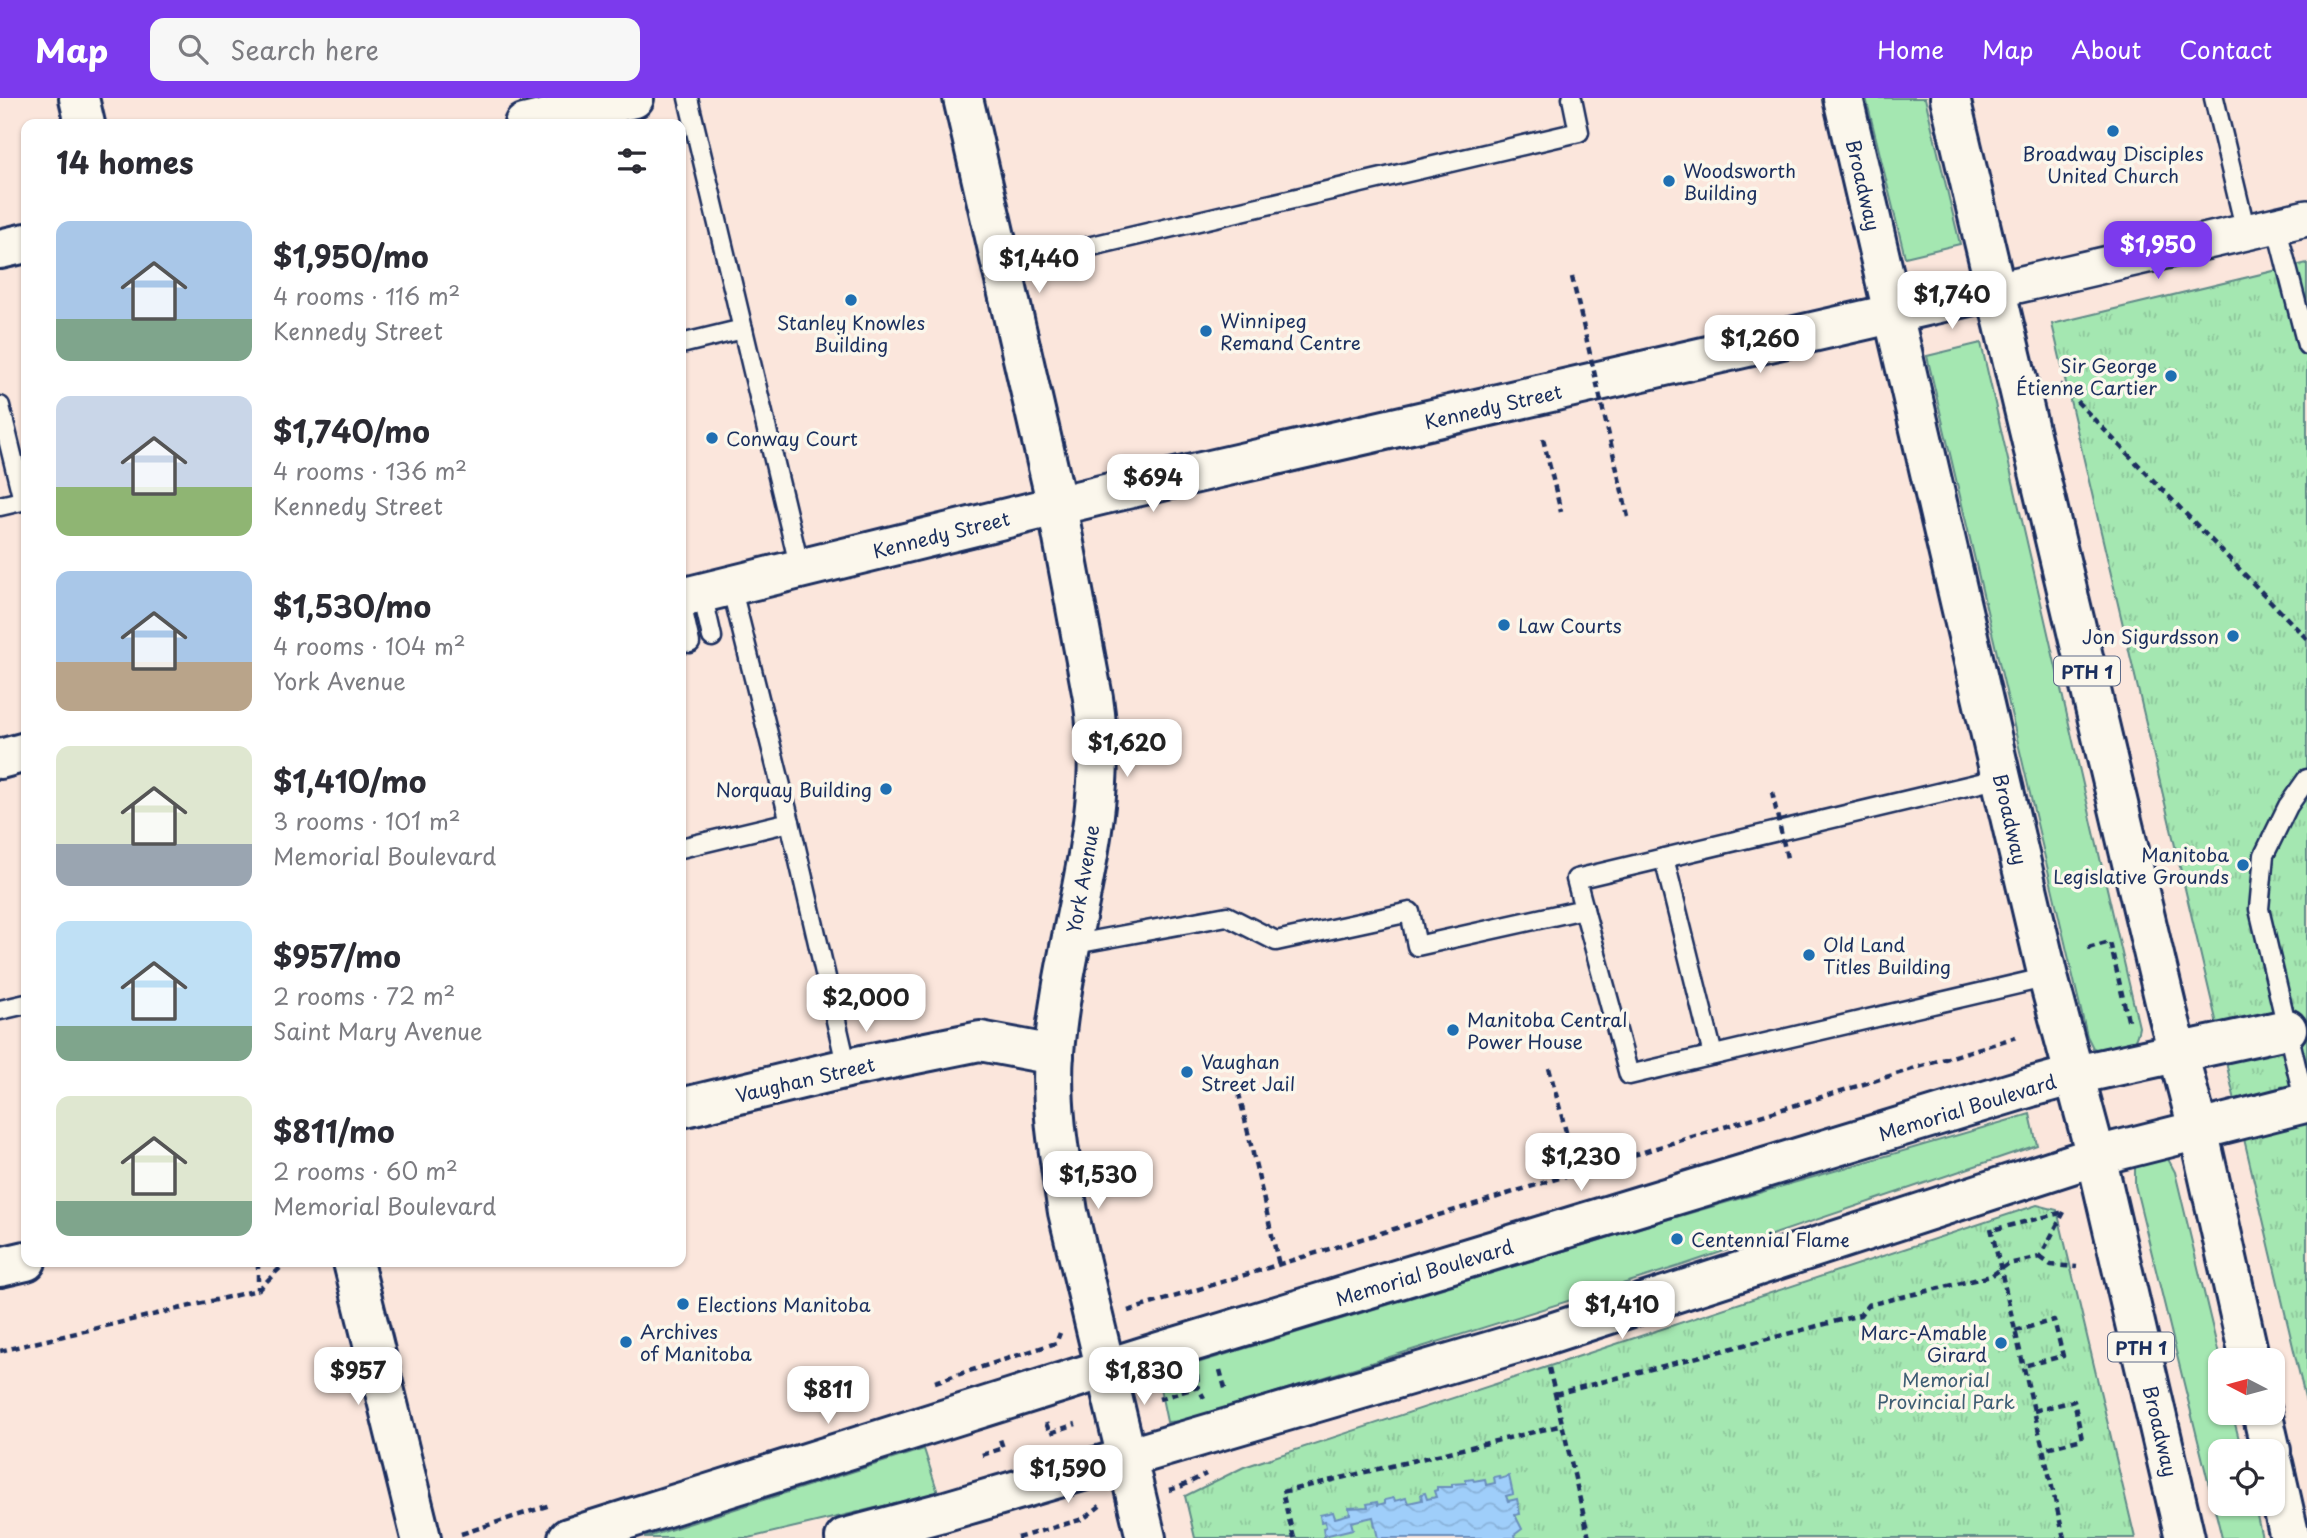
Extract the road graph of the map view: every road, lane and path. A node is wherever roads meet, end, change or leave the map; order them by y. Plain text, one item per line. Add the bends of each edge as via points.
1 (79, 98) edge
2 (634, 98) edge
3 (688, 98) edge
4 (963, 98) edge
5 (1572, 98) edge
6 (1843, 98) edge
7 (1950, 98) edge
8 (2214, 98) edge
9 (84, 119) edge
10 (545, 119) edge
11 (2276, 225) edge
12 (21, 244) edge
13 (0, 249) edge
14 (1002, 267) junction
15 (1572, 277) dead end
16 (1996, 290) junction
17 (1894, 314) junction
18 (743, 329) junction
19 (686, 343) edge
20 (2307, 345) edge
21 (2060, 384) dead end
22 (0, 406) edge
23 (1543, 439) dead end
24 (21, 488) edge
25 (21, 501) edge
26 (0, 506) edge
27 (1057, 506) junction
28 (1561, 512) dead end
29 (1628, 517) dead end
30 (800, 569) junction
31 (699, 595) edge
32 (712, 637) dead end
33 (2307, 639) edge
34 (690, 643) dead end
35 (21, 753) edge
36 (0, 759) edge
37 (2001, 778) junction
38 (2307, 779) edge
39 (1772, 792) dead end
40 (790, 822) junction
41 (686, 847) edge
42 (1664, 858) junction
43 (1787, 858) dead end
44 (1584, 909) junction
45 (1070, 945) junction
46 (2088, 948) dead end
47 (2048, 977) junction
48 (21, 1005) edge
49 (0, 1010) edge
50 (2128, 1020) dead end
51 (2287, 1029) junction
52 (2016, 1037) dead end
53 (2178, 1053) junction
54 (1054, 1055) junction
55 (1713, 1055) junction
56 (847, 1068) junction
57 (1549, 1068) dead end
58 (2075, 1075) junction
59 (1236, 1081) dead end
60 (686, 1107) edge
61 (2306, 1109) edge
62 (2199, 1129) junction
63 (2096, 1156) junction
64 (1577, 1173) junction
65 (1983, 1193) junction
66 (2064, 1212) dead end
67 (2040, 1257) junction
68 (21, 1262) edge
69 (1279, 1265) junction
70 (258, 1267) edge
71 (281, 1267) edge
72 (354, 1267) edge
73 (2077, 1267) dead end
74 (0, 1268) edge
75 (2001, 1269) junction
76 (258, 1290) junction
77 (1139, 1308) dead end
78 (2015, 1331) junction
79 (1542, 1336) junction
80 (2247, 1348) edge
81 (0, 1351) edge
82 (2024, 1366) junction
83 (1105, 1370) junction
84 (1198, 1387) junction
85 (1555, 1394) junction
86 (1159, 1399) dead end
87 (2034, 1410) junction
88 (1563, 1424) junction
89 (2043, 1449) junction
90 (1126, 1458) junction
91 (1096, 1507) dead end
92 (2285, 1516) edge
93 (421, 1538) edge
94 (568, 1538) edge
95 (845, 1538) edge
96 (1017, 1538) edge
97 (1146, 1538) edge
98 (1294, 1538) edge
99 (1589, 1538) edge
100 (2064, 1538) edge
101 (2185, 1538) edge
102 (2290, 1538) edge

1 - 9 main road
2 - 10 main road
3 - 18 lane
4 - 14 main road, York Avenue
5 - 14 lane via 1579,132
6 - 17 main road, Broadway / PTH 1
7 - 16 main road, PTH 1
8 - 11 lane
11 - 16 street, Kennedy Street
11 - 20 lane
12 - 13 main road
14 - 27 main road, York Avenue
15 - 29 path, bridge
16 - 17 main road, Kennedy Street
16 - 53 main road, PTH 1
17 - 27 main road, Kennedy Street
17 - 37 main road, Broadway / PTH 1
18 - 19 lane
18 - 30 lane
21 - 33 path
22 - 24 lane
23 - 28 path
25 - 26 lane
27 - 30 main road, Kennedy Street
27 - 45 main road, York Avenue via 1094,698 1097,736 1091,834
30 - 31 main road, Kennedy Street
31 - 32 lane
31 - 34 lane
31 - 40 lane
35 - 36 main road
37 - 42 lane
37 - 47 main road, Broadway / PTH 1
38 - 51 lane via 2264,855 2259,909
39 - 43 path, bridge
40 - 41 lane
40 - 56 lane
42 - 44 lane via 1576,878
42 - 55 lane
44 - 45 lane via 1417,946 1410,912 1276,941 1227,916
44 - 55 lane via 1629,1074
45 - 54 main road, York Avenue
46 - 50 path via 2110,942
47 - 55 lane
47 - 58 main road, Broadway / PTH 1
48 - 49 lane
51 - 53 main road, Memorial Boulevard
51 - 61 lane
52 - 64 path
53 - 58 main road, Memorial Boulevard
53 - 62 main road, PTH 1
54 - 56 main road, Vaughan Street via 980,1041
54 - 83 main road, York Avenue via 1060,1162
56 - 60 main road, Vaughan Street
57 - 64 path
58 - 63 main road, Broadway / PTH 1
58 - 83 main road, Memorial Boulevard
59 - 69 path
61 - 62 main road
62 - 63 main road
62 - 80 main road, PTH 1
63 - 65 main road
63 - 101 main road, Broadway / PTH 1
64 - 69 path
65 - 75 path
65 - 79 main road
66 - 67 path
67 - 73 path via 2051,1265
67 - 75 path
68 - 74 main road
69 - 77 path
70 - 76 path
71 - 76 path
72 - 93 main road
75 - 78 path
75 - 85 path via 1991,1276 1868,1305 1860,1315
76 - 81 path
78 - 82 path
78 - 82 path via 2054,1320 2063,1356
79 - 85 path
79 - 90 main road
82 - 87 path
83 - 90 main road, York Avenue
83 - 94 main road, Memorial Boulevard
84 - 84 path via 1203,1399 1226,1392 1219,1368 1197,1375
84 - 86 path
85 - 88 path
87 - 89 path
87 - 89 path via 2074,1401 2082,1439
88 - 98 path via 1282,1492
88 - 99 path
89 - 100 path
90 - 95 main road
90 - 97 main road, York Avenue
91 - 96 path via 1083,1519
92 - 102 main road

